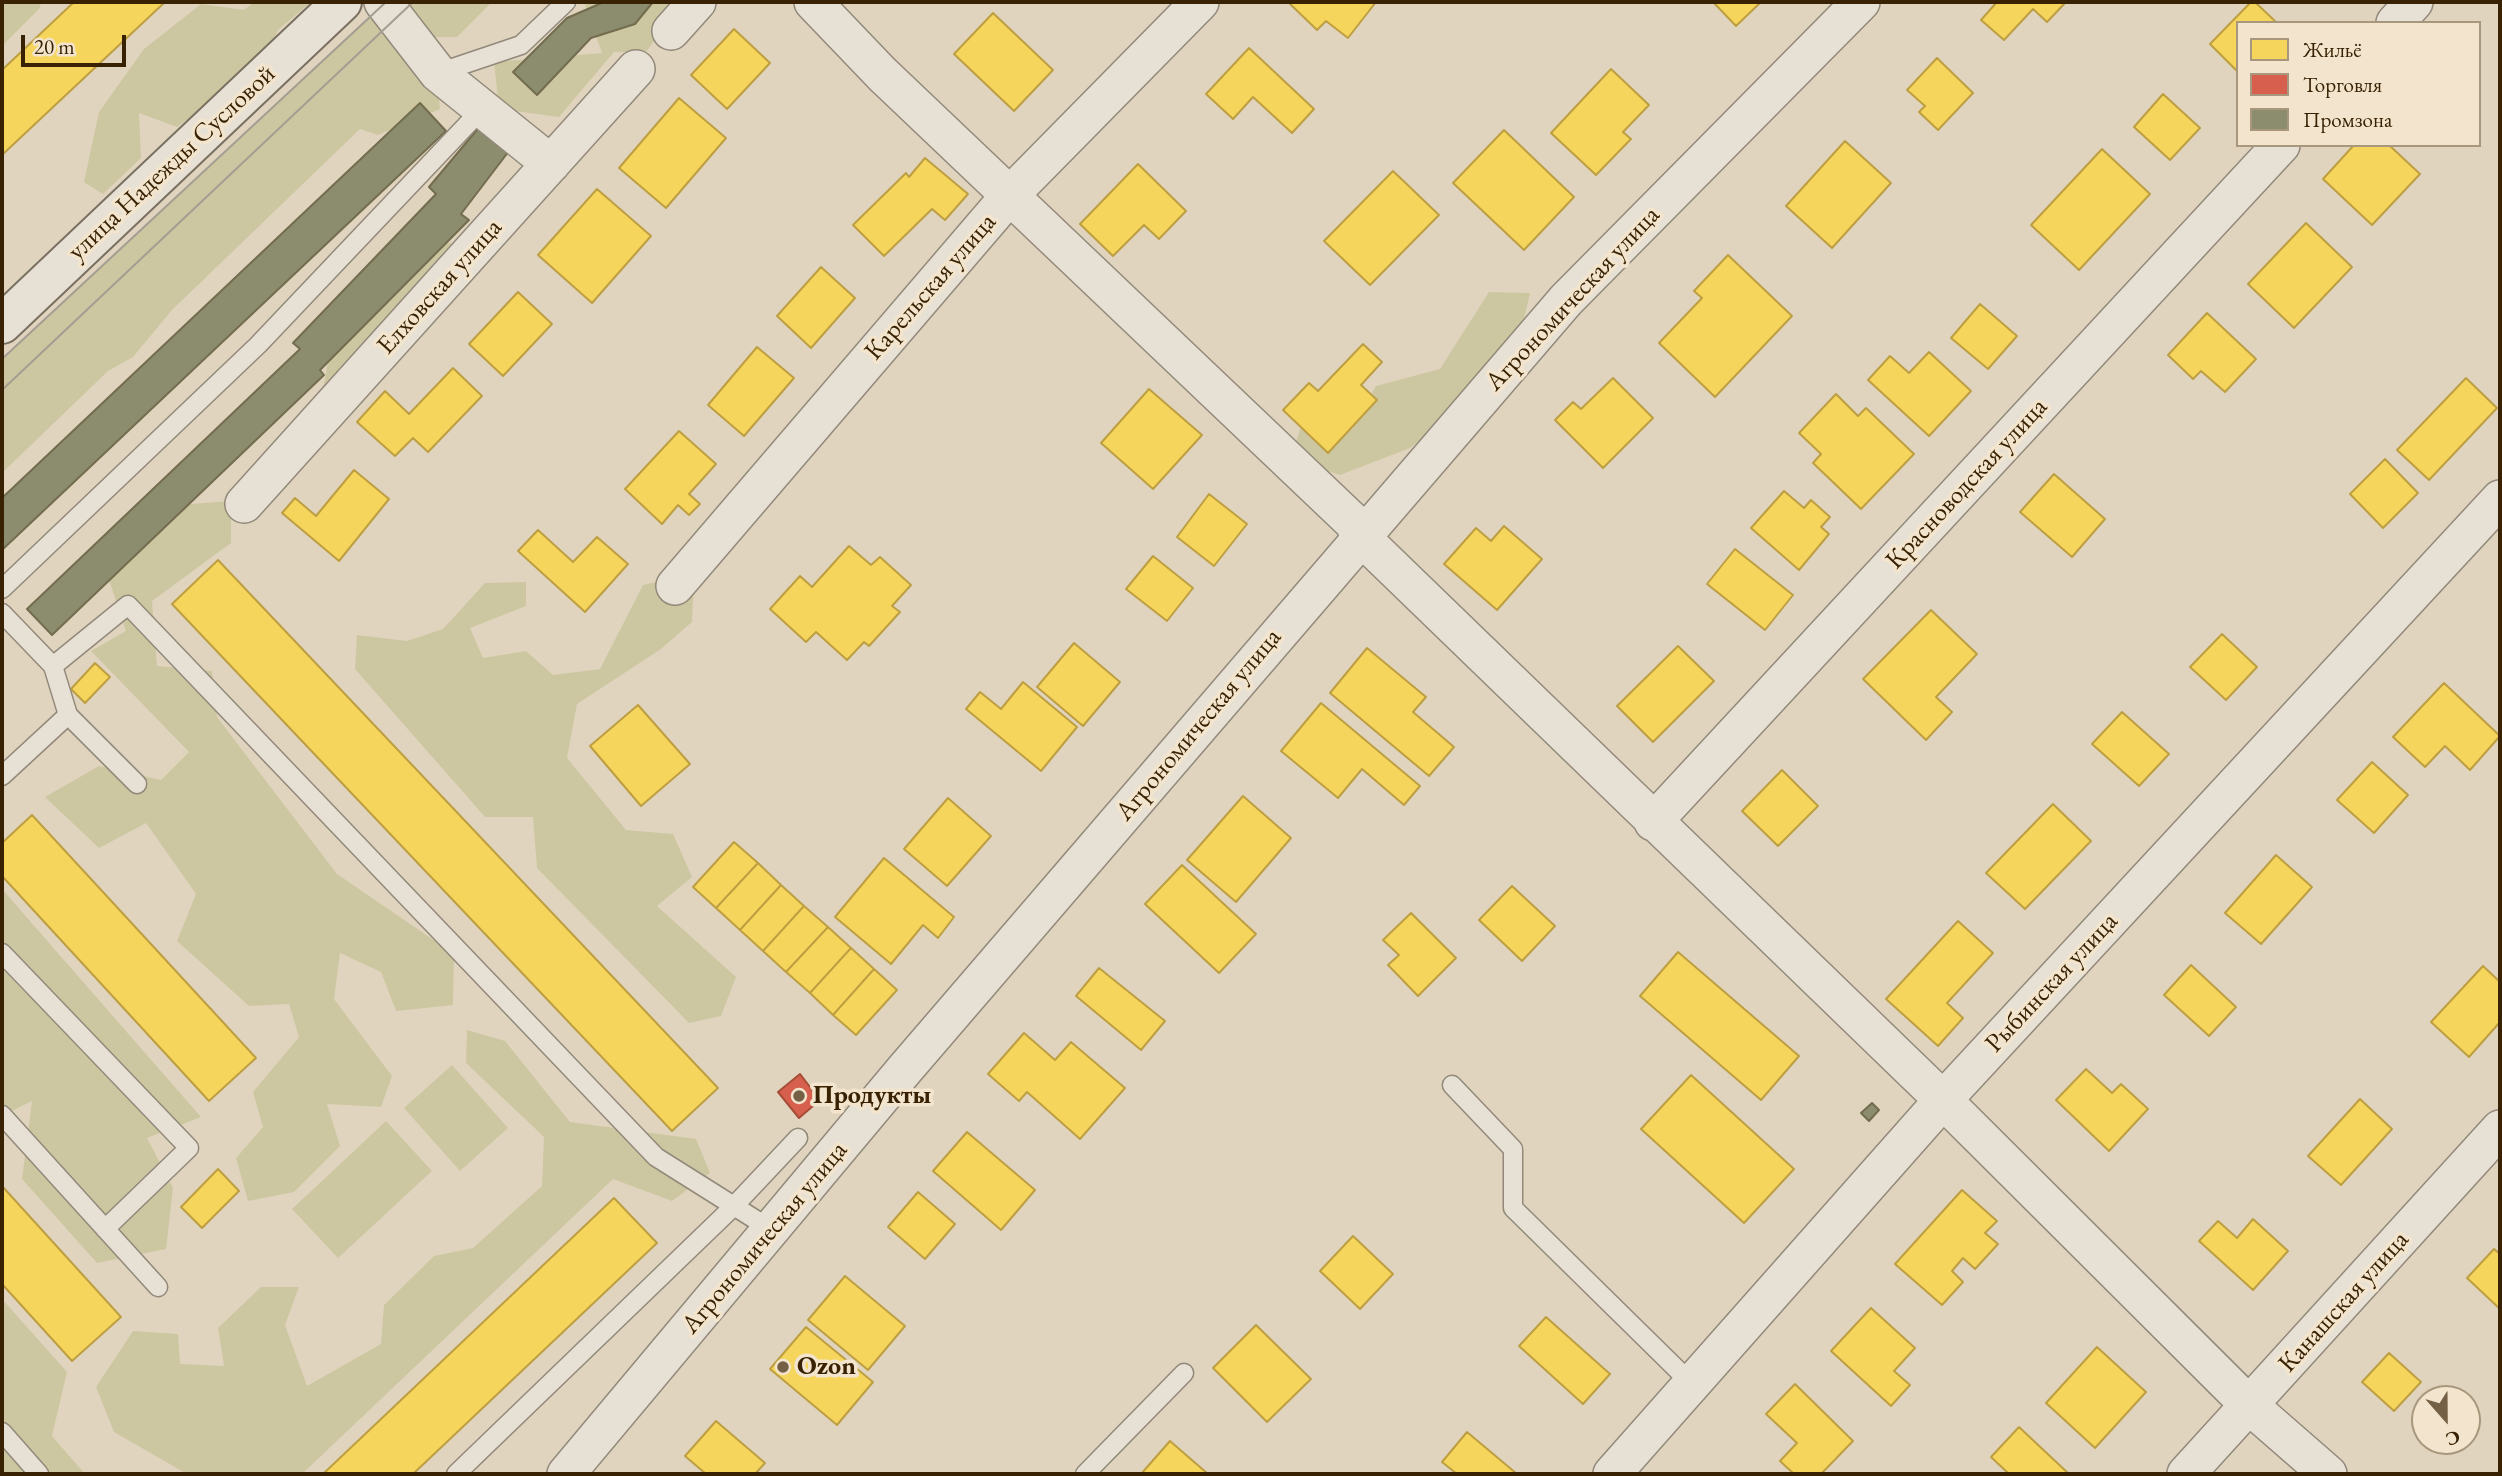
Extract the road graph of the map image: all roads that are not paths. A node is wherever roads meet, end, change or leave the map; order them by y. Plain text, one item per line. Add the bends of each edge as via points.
1 (342, 2) edge
2 (383, 2) edge
3 (566, 2) edge
4 (697, 2) edge
5 (813, 2) edge
6 (1200, 2) edge
7 (1861, 2) edge
8 (2414, 2) edge
9 (2397, 21) edge
10 (671, 31) dead end
11 (636, 69) dead end
12 (438, 73) junction
13 (481, 110) junction
14 (2279, 147) edge
15 (551, 164) junction
16 (1011, 194) junction
17 (2, 324) edge
18 (2500, 499) edge
19 (244, 504) dead end
20 (1360, 536) junction
21 (675, 586) dead end
22 (2, 589) edge
23 (2, 613) edge
24 (52, 666) junction
25 (68, 715) junction
26 (2, 776) edge
27 (136, 784) dead end
28 (1653, 822) junction
29 (2, 953) edge
30 (1452, 1085) dead end
31 (1943, 1100) junction
32 (2, 1115) edge
33 (2500, 1129) edge
34 (798, 1138) dead end
35 (734, 1206) junction
36 (106, 1228) junction
37 (772, 1230) junction
38 (158, 1287) dead end
39 (1184, 1373) dead end
40 (1692, 1384) junction
41 (2250, 1406) junction
42 (2, 1432) edge
43 (40, 1474) edge
44 (456, 1474) edge
45 (566, 1474) edge
46 (1085, 1474) edge
47 (1612, 1474) edge
48 (2186, 1474) edge
49 (2329, 1474) edge

1 - 17 main road, улица Надежды Сусловой
2 - 12 street
3 - 12 lane via 521,45
4 - 10 street
5 - 16 street via 882,74
6 - 16 street, Карельская улица
7 - 20 street, Агрономическая улица via 1566,300
8 - 9 street
11 - 15 street, Елховская улица
12 - 13 street
13 - 15 street
13 - 22 lane via 258,345
14 - 28 street, Красноводская улица
15 - 19 street, Елховская улица
16 - 20 street via 1353,522
16 - 21 street, Карельская улица
18 - 31 street, Рыбинская улица
20 - 28 street
20 - 37 street, Агрономическая улица
23 - 24 lane
24 - 25 lane
24 - 35 lane via 128,606 656,1157
25 - 26 lane
25 - 27 lane
28 - 31 street
29 - 36 lane via 190,1148
30 - 40 lane via 1513,1149 1513,1208
31 - 40 street, Рыбинская улица
31 - 41 street
32 - 36 lane
33 - 41 street, Канашская улица
34 - 35 lane
35 - 37 lane
35 - 44 lane
36 - 38 lane
37 - 45 street, Агрономическая улица
39 - 46 lane
40 - 47 street, Рыбинская улица
41 - 48 street, Канашская улица
41 - 49 street
42 - 43 lane

